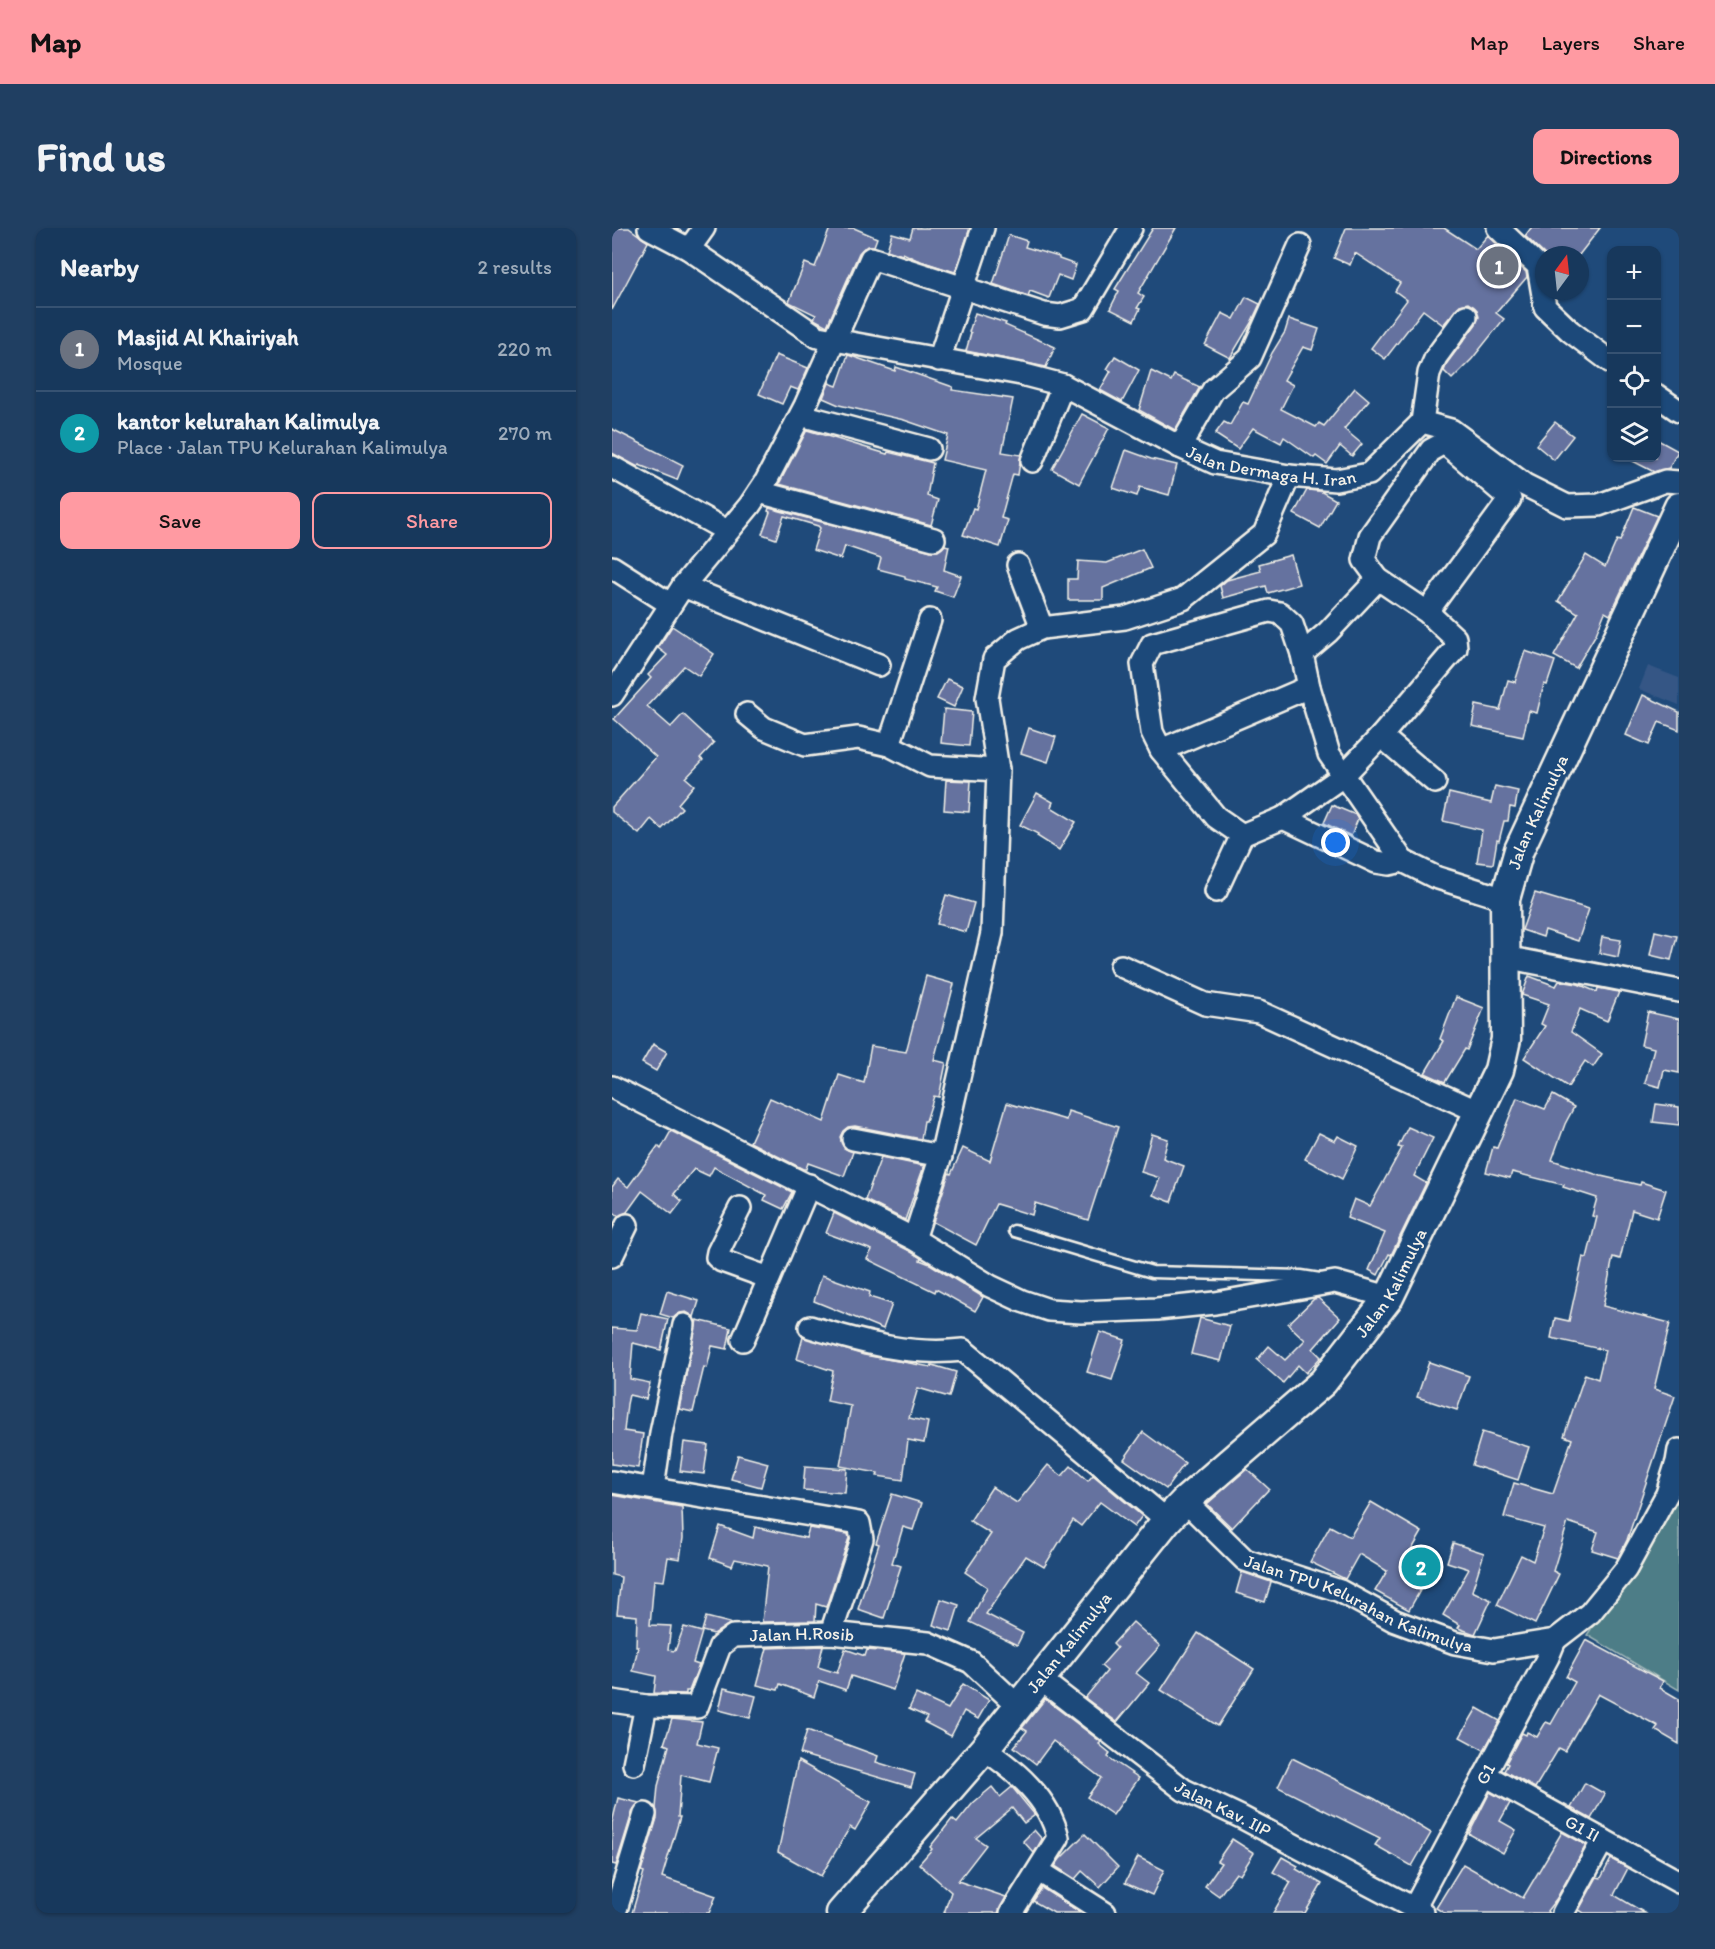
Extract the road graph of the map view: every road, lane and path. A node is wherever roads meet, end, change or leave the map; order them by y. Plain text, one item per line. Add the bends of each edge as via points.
1 (649, 228) edge
2 (704, 228) edge
3 (983, 228) edge
4 (1131, 228) edge
5 (1498, 228) edge
6 (1300, 244) dead end
7 (689, 249) junction
8 (964, 287) junction
9 (1466, 316) dead end
10 (834, 342) junction
11 (1607, 359) edge
12 (939, 360) junction
13 (1063, 385) junction
14 (1661, 398) edge
15 (1679, 411) edge
16 (801, 415) junction
17 (1422, 422) junction
18 (1180, 447) junction
19 (928, 449) dead end
20 (1032, 461) dead end
21 (612, 467) edge
22 (1289, 476) junction
23 (1679, 482) edge
24 (759, 492) junction
25 (1679, 507) edge
26 (727, 531) junction
27 (934, 539) dead end
28 (1018, 565) dead end
29 (612, 567) edge
30 (1378, 579) junction
31 (683, 586) junction
32 (670, 604) junction
33 (1427, 612) junction
34 (930, 620) dead end
35 (1042, 628) junction
36 (1302, 654) junction
37 (879, 665) dead end
38 (1309, 687) junction
39 (612, 695) edge
40 (747, 714) dead end
41 (1381, 736) junction
42 (889, 745) junction
43 (1161, 750) junction
44 (998, 770) junction
45 (1343, 776) junction
46 (1435, 782) dead end
47 (1283, 818) junction
48 (1242, 835) junction
49 (1403, 861) junction
50 (1216, 891) dead end
51 (1504, 899) junction
52 (1505, 957) junction
53 (1121, 966) dead end
54 (1679, 991) edge
55 (612, 1087) edge
56 (1479, 1112) junction
57 (853, 1139) dead end
58 (941, 1156) junction
59 (809, 1185) junction
60 (740, 1208) dead end
61 (627, 1225) dead end
62 (1014, 1231) dead end
63 (914, 1239) junction
64 (612, 1256) edge
65 (769, 1278) junction
66 (1335, 1282) junction
67 (1389, 1297) junction
68 (684, 1325) dead end
69 (810, 1327) dead end
70 (743, 1340) dead end
71 (1679, 1450) edge
72 (612, 1482) edge
73 (653, 1488) junction
74 (1176, 1511) junction
75 (831, 1633) junction
76 (1555, 1640) junction
77 (1040, 1678) junction
78 (612, 1701) edge
79 (646, 1706) junction
80 (1017, 1706) junction
81 (984, 1749) junction
82 (634, 1764) dead end
83 (1485, 1775) junction
84 (645, 1814) dead end
85 (1604, 1840) junction
86 (1039, 1871) junction
87 (1679, 1882) edge
88 (1419, 1910) edge
89 (615, 1913) edge
90 (841, 1913) edge
91 (1011, 1913) edge
92 (1105, 1913) edge
93 (1563, 1913) edge

1 - 7 street, Jalan Dermaga H. Iran
2 - 7 street
3 - 8 street
4 - 8 street via 1083,309 1060,316 1044,314
5 - 11 street via 1538,266 1545,307
6 - 18 street via 1250,358 1213,390
7 - 10 street, Jalan Dermaga H. Iran via 818,337
8 - 10 street via 871,258
8 - 12 street
9 - 17 street via 1429,373
10 - 12 street, Jalan Dermaga H. Iran
10 - 16 street
12 - 13 street, Jalan Dermaga H. Iran
13 - 18 street, Jalan Dermaga H. Iran
13 - 20 street
14 - 15 street
16 - 19 street
16 - 24 street
17 - 22 street, Jalan Dermaga H. Iran via 1369,474 1336,480
17 - 23 street via 1451,430 1525,485 1567,506 1599,505 1665,481
18 - 22 street, Jalan Dermaga H. Iran via 1215,462
21 - 26 street
22 - 35 street via 1264,534 1183,599 1125,618
24 - 26 street
24 - 27 street
25 - 51 street, Jalan Kalimulya via 1519,850
26 - 31 street
28 - 35 street
29 - 32 street
30 - 33 street
30 - 33 street via 1364,560 1370,536 1431,450 1447,445 1510,499
30 - 36 street
31 - 32 street
31 - 37 street
32 - 39 street
33 - 41 street via 1455,638 1456,648
34 - 42 street
35 - 44 street via 1018,639 994,659 987,698
36 - 38 street
36 - 43 street via 1292,624 1280,613 1269,611 1152,644 1142,664 1143,679 1152,732
38 - 43 street
38 - 45 street via 1329,754
40 - 42 street via 764,728 805,745 858,738
41 - 45 street
41 - 46 street
42 - 44 street via 930,766
43 - 48 street via 1216,817
44 - 58 street via 992,933
45 - 47 street
45 - 49 street
47 - 48 street
47 - 49 street via 1376,862
48 - 50 street
49 - 51 street via 1435,877
51 - 52 street, Jalan Kalimulya
52 - 54 street
52 - 56 street, Jalan Kalimulya via 1506,1039 1499,1070
53 - 56 street via 1205,1004 1259,1012
55 - 59 street
56 - 67 street, Jalan Kalimulya
57 - 58 street
58 - 63 street
59 - 63 street
59 - 65 street
60 - 65 street via 717,1257
61 - 64 street
62 - 66 lane via 1152,1272 1301,1276
63 - 66 street via 990,1286 1049,1310 1082,1312 1192,1305
65 - 70 street
66 - 67 street
67 - 74 street, Jalan Kalimulya via 1323,1382
68 - 73 street
69 - 74 street, Jalan TPU Kelurahan Kalimulya via 904,1350 963,1350
71 - 76 street via 1667,1494 1626,1569 1590,1612
72 - 73 street
73 - 75 street via 859,1523 862,1539
74 - 76 street, Jalan TPU Kelurahan Kalimulya via 1245,1560 1340,1591 1395,1621 1455,1643 1494,1650
74 - 77 street, Jalan Kalimulya
75 - 79 street, Jalan H.Rosib via 733,1636 720,1646 697,1707
75 - 80 street, Jalan H.Rosib via 928,1643 971,1662
76 - 83 street, G1
77 - 80 street, Jalan Kalimulya
77 - 88 street, Jalan Kav. IIP via 1184,1790
78 - 79 street, Jalan H.Rosib
79 - 82 street
80 - 81 street, Jalan Kalimulya
81 - 86 street via 1030,1786 1056,1827 1058,1839
81 - 90 street, Jalan Kalimulya
83 - 85 street, G1 II
83 - 88 street, G1
84 - 89 street
85 - 87 street, G1 II
85 - 93 street
86 - 91 street
86 - 92 street

